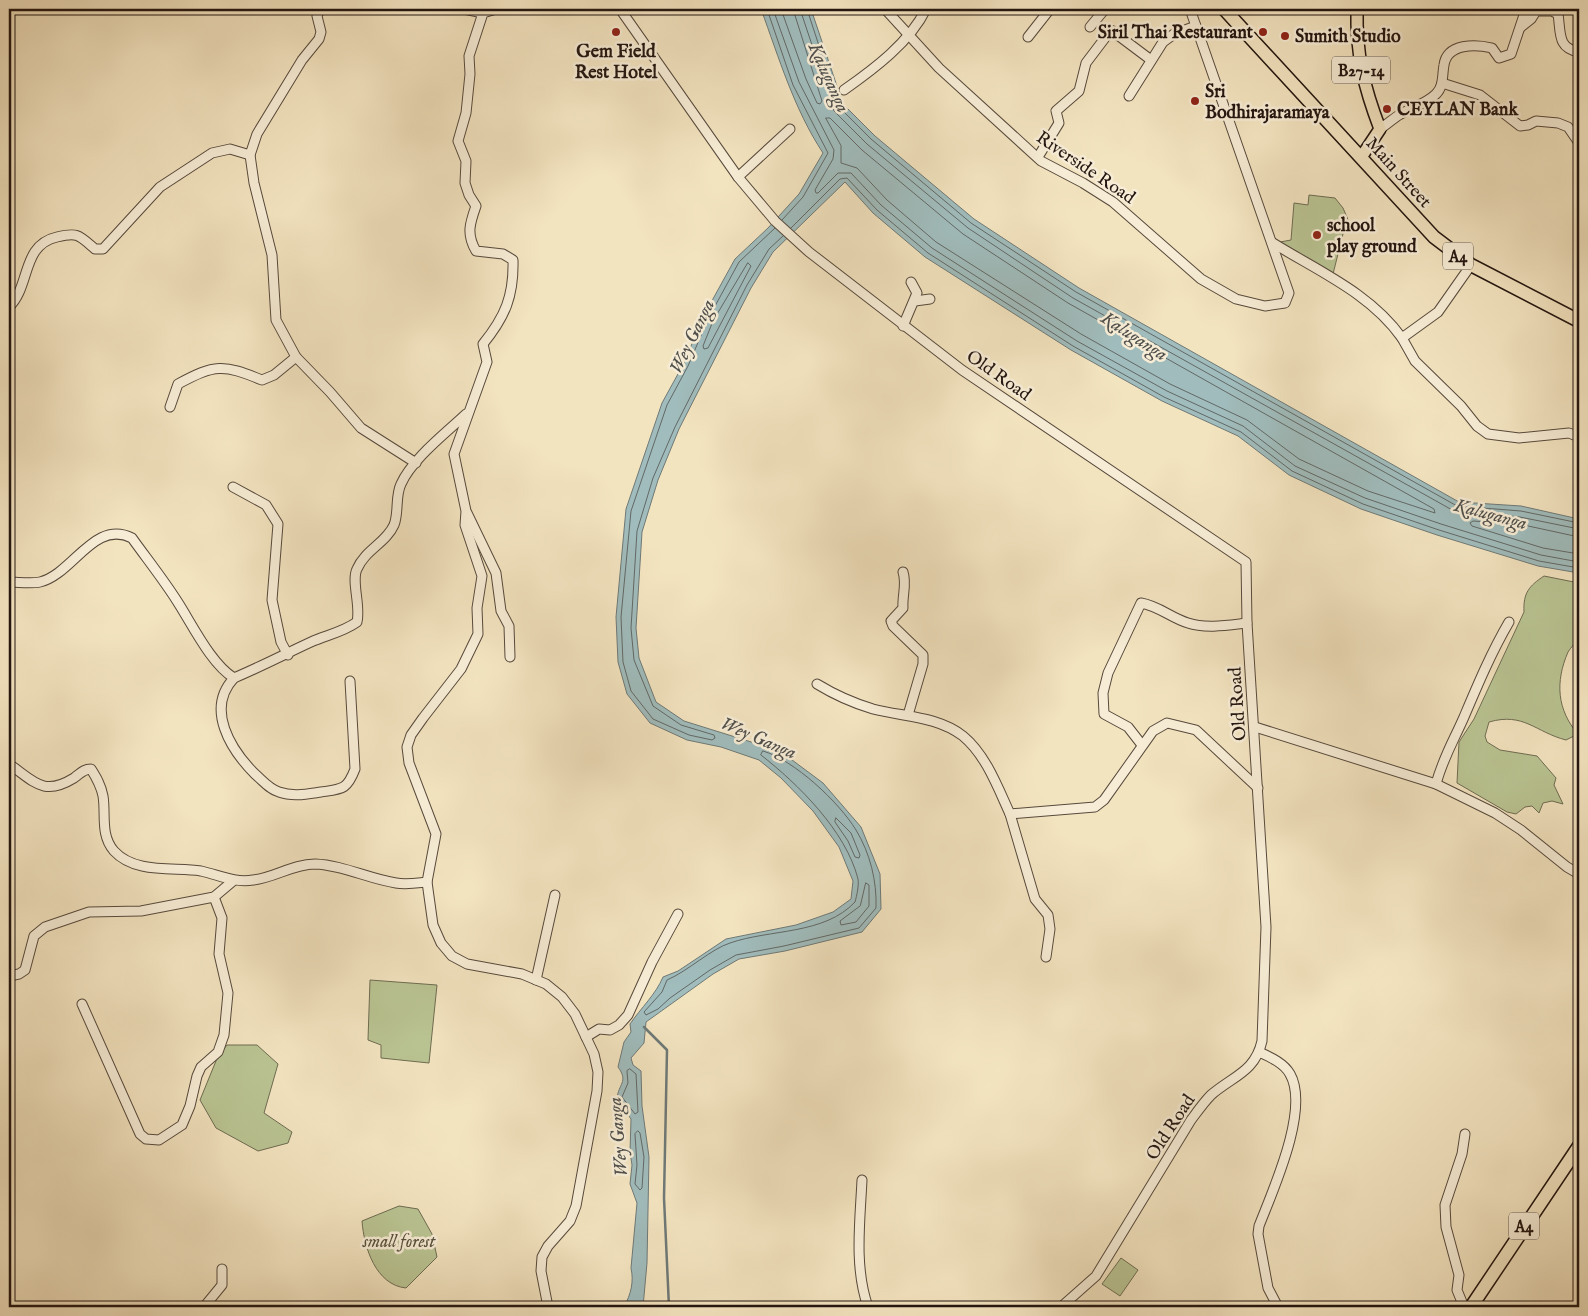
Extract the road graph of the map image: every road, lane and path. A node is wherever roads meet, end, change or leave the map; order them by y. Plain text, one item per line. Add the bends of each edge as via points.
1 (320, 9) edge
2 (464, 9) edge
3 (496, 9) edge
4 (620, 9) edge
5 (885, 9) edge
6 (926, 9) edge
7 (1050, 9) edge
8 (1105, 9) edge
9 (1190, 9) edge
10 (1224, 9) edge
11 (1357, 9) edge
12 (1526, 9) edge
13 (483, 13) junction
14 (1196, 26) junction
15 (1090, 27) dead end
16 (1520, 27) junction
17 (908, 36) junction
18 (1028, 37) dead end
19 (1579, 52) edge
20 (1151, 60) junction
21 (1442, 83) junction
22 (844, 90) dead end
23 (1129, 96) dead end
24 (790, 129) dead end
25 (1380, 129) junction
26 (1579, 143) edge
27 (250, 155) junction
28 (1362, 156) junction
29 (1038, 157) junction
30 (738, 177) junction
31 (1273, 243) junction
32 (1471, 265) junction
33 (911, 282) dead end
34 (930, 299) dead end
35 (915, 301) junction
36 (9, 307) edge
37 (1579, 322) edge
38 (903, 326) junction
39 (1402, 338) junction
40 (296, 357) junction
41 (170, 407) dead end
42 (468, 412) junction
43 (1579, 437) edge
44 (416, 463) junction
45 (233, 487) dead end
46 (466, 511) junction
47 (903, 572) dead end
48 (9, 582) edge
49 (1509, 622) dead end
50 (1247, 623) junction
51 (288, 655) junction
52 (510, 656) dead end
53 (234, 678) junction
54 (350, 680) dead end
55 (817, 684) dead end
56 (908, 716) junction
57 (1255, 727) junction
58 (1142, 745) junction
59 (9, 764) edge
60 (1436, 784) junction
61 (1258, 788) junction
62 (1010, 814) junction
63 (1579, 874) edge
64 (233, 881) junction
65 (427, 882) junction
66 (555, 895) dead end
67 (214, 897) junction
68 (678, 914) dead end
69 (1046, 956) dead end
70 (9, 976) edge
71 (536, 980) junction
72 (82, 1004) dead end
73 (586, 1037) junction
74 (1259, 1052) junction
75 (1465, 1134) dead end
76 (1579, 1146) edge
77 (862, 1180) dead end
78 (222, 1269) dead end
79 (204, 1307) edge
80 (548, 1307) edge
81 (868, 1307) edge
82 (1062, 1307) edge
83 (1278, 1307) edge
84 (1464, 1307) edge
85 (1471, 1307) edge

1 - 27 street via 317,16 321,32 319,39 302,60 262,126
2 - 13 street
3 - 13 street
4 - 30 street, Old Road
5 - 17 street, Riverside Road
6 - 17 street
7 - 18 street
8 - 15 street
9 - 14 street
10 - 28 highway, Main Street / A4
11 - 25 main road, B27-14 via 1361,71
12 - 16 street
13 - 42 street via 472,39 466,113 458,141 466,161 465,183 476,206 468,229 476,251 503,254 513,260 514,283 500,323 483,344 487,362
14 - 20 street via 1163,42
14 - 31 street
16 - 19 street via 1536,11 1552,11 1558,14 1563,45
16 - 21 street via 1511,54 1506,56 1499,58 1492,48 1476,44 1453,52 1444,62
17 - 22 street
17 - 29 street, Riverside Road
20 - 23 street
20 - 29 street via 1111,30 1086,63 1079,91 1056,112 1059,123
21 - 25 street via 1432,98
21 - 26 street via 1480,95 1520,126 1536,121 1558,123 1568,128
24 - 30 street
25 - 28 main road
27 - 36 street via 230,150 212,153 160,187 103,249 95,249 73,233 49,239 38,246 30,258 15,301
27 - 40 street via 272,255 276,320
28 - 32 highway, Main Street / A4 via 1434,236
29 - 31 street, Riverside Road via 1113,202 1201,279 1236,299 1265,306 1285,302 1289,293
30 - 38 street, Old Road via 775,220 809,252
31 - 39 street via 1363,297 1389,320
32 - 37 highway, Main Street / A4
32 - 39 street via 1438,312
33 - 35 street via 917,293
34 - 35 street
35 - 38 street
38 - 50 street, Old Road via 974,379 1246,562
39 - 43 street via 1415,361 1488,434 1519,438 1570,433
40 - 41 street via 262,380 235,368 202,371 178,384
40 - 44 street via 361,428
42 - 44 street
42 - 46 street via 454,454
44 - 51 street via 400,484 394,524 356,570 357,622
45 - 51 street via 266,505 278,524 272,600 281,642
46 - 52 street via 496,573 501,612 509,626
46 - 65 street via 468,538 482,576 477,608 478,634 461,669 411,735 407,747 436,834
47 - 56 street via 906,581 902,608 891,621 923,655
48 - 53 street via 40,582 101,537 122,533 132,538 216,661 226,674
49 - 60 street via 1490,655 1444,757
50 - 57 street, Old Road
50 - 58 street via 1220,626 1189,624 1153,605 1141,603 1108,673 1103,693 1104,714 1128,727
51 - 53 street
53 - 54 street via 222,698 221,717 239,759 268,787 295,795 343,789 351,781 355,761
55 - 56 street via 840,698
56 - 62 street via 940,722 964,737 988,768
57 - 60 street
57 - 61 street, Old Road
58 - 61 street via 1153,731 1167,723 1196,730
58 - 62 street via 1104,800 1095,807
59 - 64 street via 41,786 50,788 91,769 101,788 105,834 114,851 145,867 202,872
60 - 63 street via 1495,813
61 - 74 street, Old Road via 1266,927
62 - 69 street via 1035,899 1048,915 1050,929
64 - 65 street via 254,880 316,864 399,884
64 - 67 street
65 - 71 street via 433,925 441,943 452,956 467,964 522,974
66 - 71 street
67 - 70 street via 141,911 89,912 45,927 34,936 25,970
67 - 72 street via 222,918 219,954 228,994 224,1035 218,1052 196,1076 182,1125 159,1140 146,1140 140,1134
68 - 73 street via 628,1015 610,1030 599,1029
71 - 73 street via 562,997
73 - 80 street via 598,1072 597,1091 576,1206 570,1221 542,1257 541,1271
74 - 82 street, Old Road via 1252,1065 1210,1096 1191,1120 1096,1276
74 - 83 street via 1284,1066 1296,1090 1291,1142 1258,1234 1268,1288
75 - 84 street via 1462,1154 1445,1205 1446,1227 1459,1275 1457,1290
76 - 85 highway, A4
77 - 81 street via 859,1231 862,1289
78 - 79 street via 222,1286

